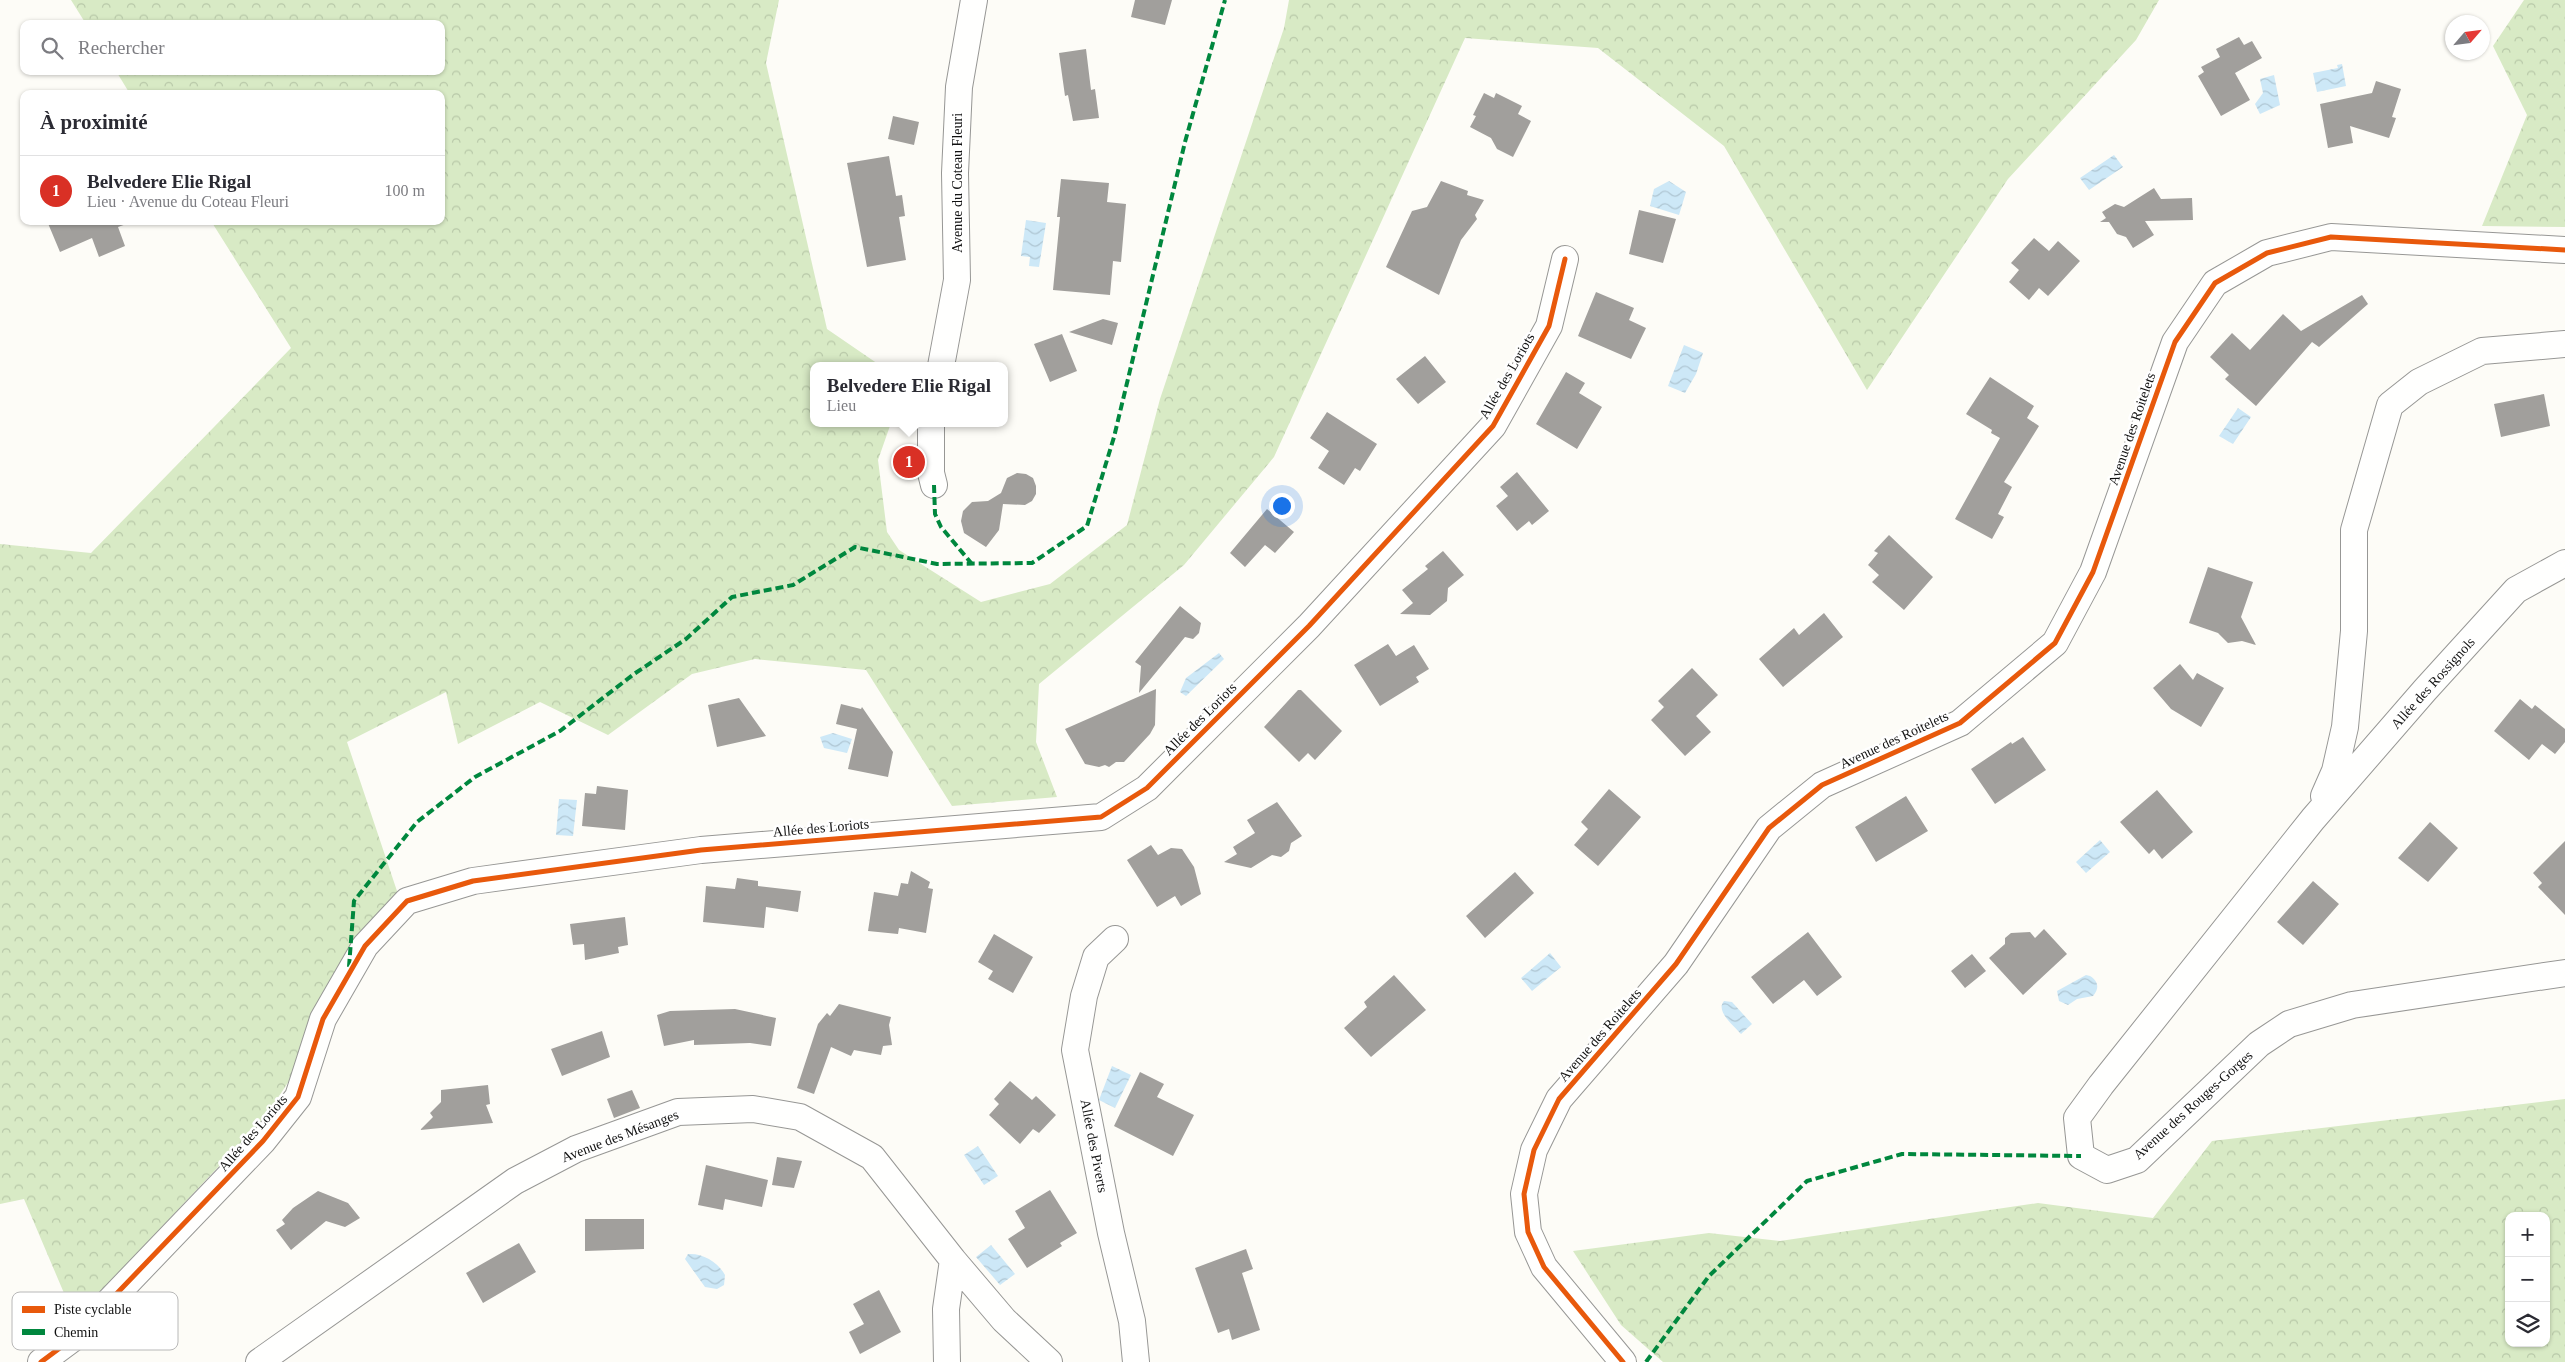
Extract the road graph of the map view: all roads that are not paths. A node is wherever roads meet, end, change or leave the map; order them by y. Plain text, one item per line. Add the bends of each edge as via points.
1 (974, 0) edge
2 (2565, 250) edge
3 (1565, 260) dead end
4 (2565, 344) edge
5 (942, 362) edge
6 (931, 427) edge
7 (934, 485) dead end
8 (2565, 563) edge
9 (2313, 819) junction
10 (1116, 939) dead end
11 (2565, 973) edge
12 (953, 1260) junction
13 (118, 1292) edge
14 (57, 1350) edge
15 (41, 1362) edge
16 (259, 1362) edge
17 (947, 1362) edge
18 (1049, 1362) edge
19 (1136, 1362) edge
20 (1623, 1362) edge

1 - 5 street, Avenue du Coteau Fleuri via 959,87 955,173 957,280
2 - 20 street, Avenue des Roitelets via 2331,238 2267,253 2215,283 2174,342 2093,572 2055,644 1960,723 1822,786 1769,828 1676,964 1559,1099 1534,1150 1524,1194 1528,1232 1544,1267
3 - 13 street, Allée des Loriots via 1549,326 1493,426 1309,626 1146,788 1101,817 701,850 473,881 407,901 365,946 323,1020 298,1098 263,1141
4 - 9 street via 2482,351 2419,382 2390,405 2354,530 2354,631 2345,727 2335,771
6 - 7 street
8 - 9 street, Allée des Rossignols via 2516,590
9 - 11 street, Avenue des Rouges-Gorges via 2077,1118 2081,1156 2108,1170 2137,1160 2259,1044 2290,1024 2352,1005
10 - 19 street, Allée des Piverts via 1096,957 1084,996 1075,1050 1132,1321
12 - 16 street, Avenue des Mésanges via 872,1157 800,1116 753,1109 678,1112 576,1149 515,1181
12 - 17 street via 946,1309
12 - 18 street via 1004,1320
14 - 15 street, Allée des Loriots

